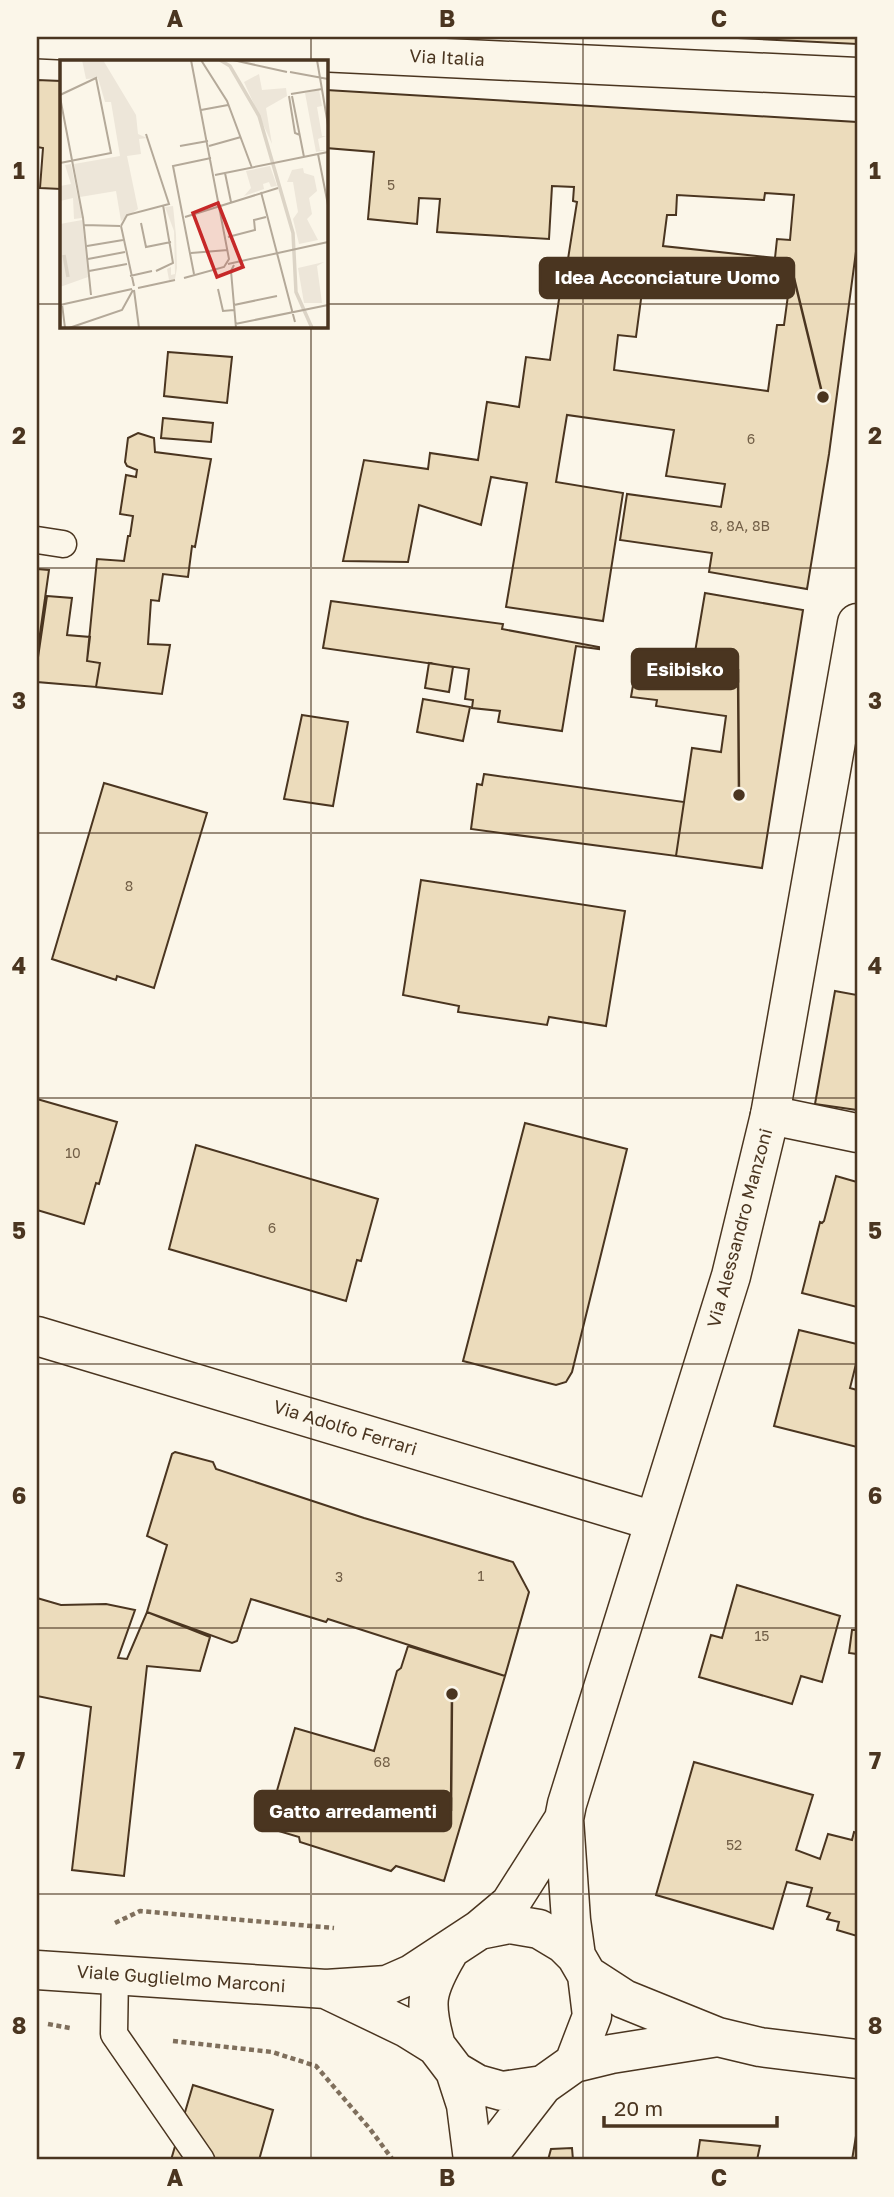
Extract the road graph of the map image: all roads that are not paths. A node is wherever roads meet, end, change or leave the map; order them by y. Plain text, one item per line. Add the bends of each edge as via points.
1 (37, 39) edge
2 (857, 77) edge
3 (857, 623) edge
4 (770, 1115) junction
5 (857, 1133) edge
6 (37, 1336) edge
7 (654, 1521) junction
8 (564, 1819) junction
9 (480, 1930) junction
10 (448, 1953) junction
11 (582, 1965) junction
12 (37, 1970) edge
13 (115, 1974) junction
14 (326, 1989) junction
15 (718, 2037) junction
16 (446, 2058) junction
17 (857, 2059) edge
18 (574, 2063) junction
19 (543, 2085) junction
20 (201, 2160) edge
21 (473, 2160) edge
22 (485, 2160) edge

1 - 2 street, Via Italia
3 - 4 street, Via Alessandro Manzoni
4 - 5 street
4 - 7 street, Via Alessandro Manzoni via 731,1276
6 - 7 street, Via Adolfo Ferrari
7 - 8 street, Via Alessandro Manzoni
8 - 9 street, Via Alessandro Manzoni via 510,1904
8 - 11 street, Via Alessandro Manzoni
9 - 10 street
9 - 11 street via 509,1924 539,1929 564,1944
10 - 14 street via 387,1985
10 - 16 street via 431,1981 427,2015
11 - 15 street via 624,1999
11 - 18 street via 592,2016
12 - 13 street, Viale Guglielmo Marconi
13 - 14 street, Viale Guglielmo Marconi
13 - 20 lane via 114,2034
14 - 16 street via 407,2028
15 - 17 street
15 - 18 street
16 - 19 street via 477,2084 502,2091
16 - 21 street via 466,2105
18 - 19 street
19 - 22 street

